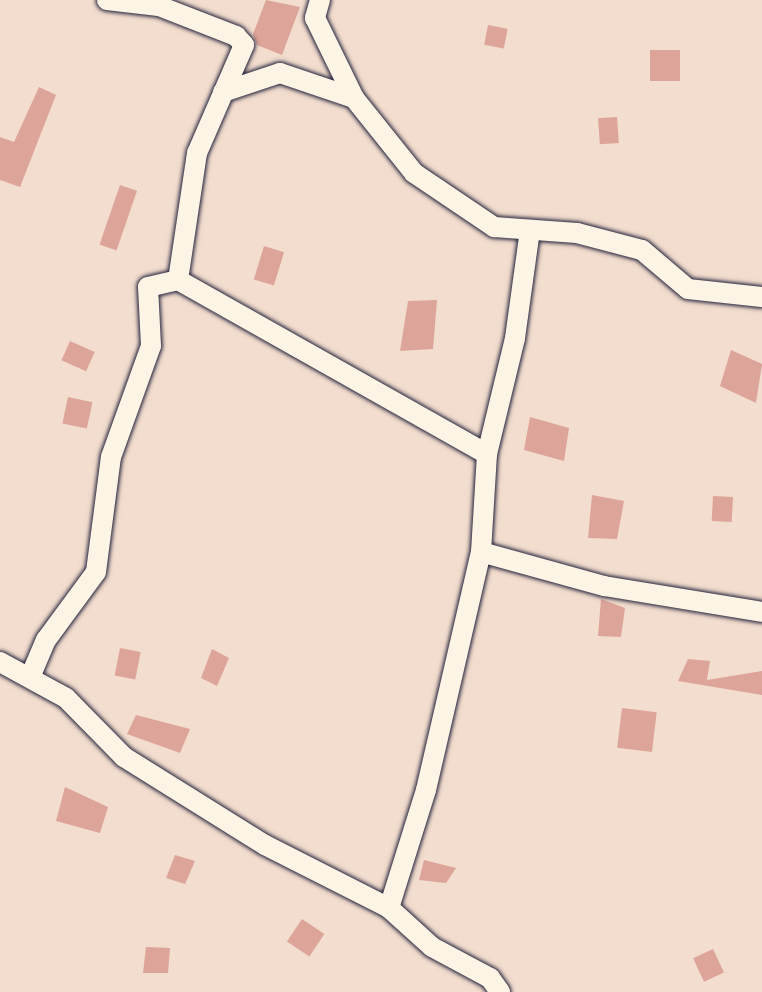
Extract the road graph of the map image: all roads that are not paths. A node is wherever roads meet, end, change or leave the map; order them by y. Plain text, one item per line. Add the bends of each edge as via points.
1 (106, 0) edge
2 (320, 0) edge
3 (222, 92) junction
4 (354, 98) junction
5 (530, 230) junction
6 (178, 280) junction
7 (762, 296) edge
8 (487, 454) junction
9 (481, 552) junction
10 (762, 612) edge
11 (0, 662) edge
12 (32, 675) junction
13 (390, 908) junction
14 (500, 992) edge

1 - 3 street via 159,6 241,40
2 - 4 street via 315,18
3 - 4 street via 280,73
3 - 6 street via 197,153
4 - 5 street via 414,173 494,227
5 - 7 street via 577,233 642,250 688,289
5 - 8 street
6 - 8 street
6 - 12 street via 148,288 152,346 111,458 96,572 46,640
8 - 9 street
9 - 10 street via 604,586
9 - 13 street via 426,790
11 - 12 street
12 - 13 street via 66,698 124,757 265,844
13 - 14 street via 432,948 490,978

